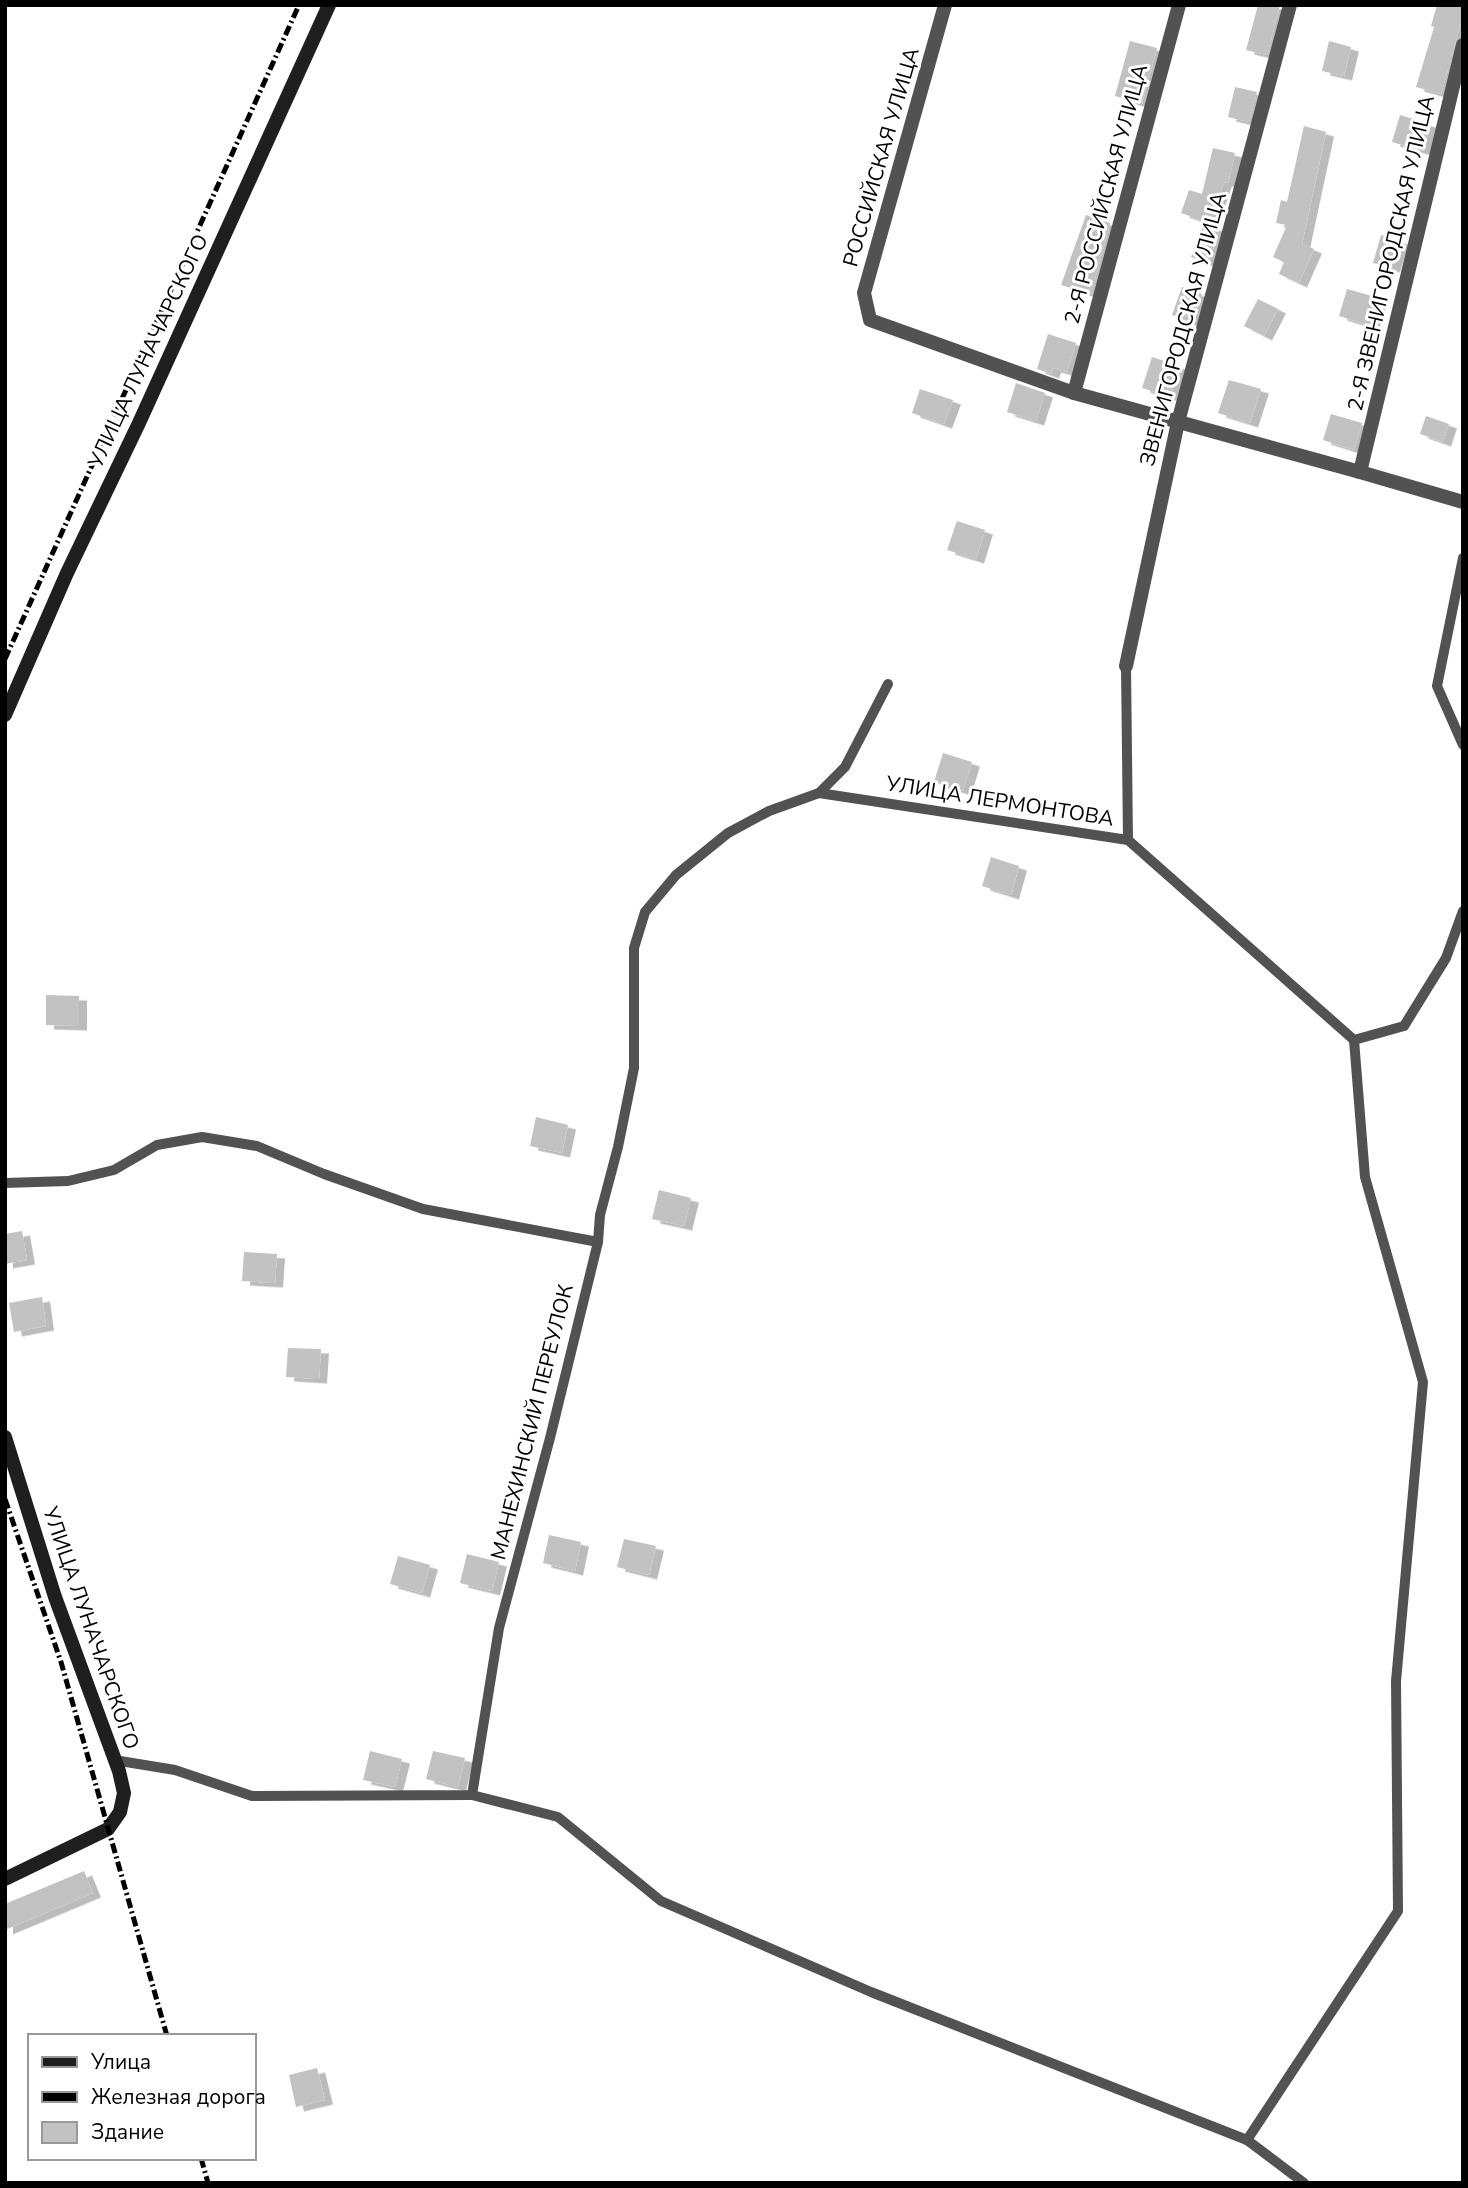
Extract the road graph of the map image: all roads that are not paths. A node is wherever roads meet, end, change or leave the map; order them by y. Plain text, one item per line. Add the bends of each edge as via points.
1 (329, 5) edge
2 (945, 5) edge
3 (1179, 5) edge
4 (1290, 5) edge
5 (1463, 45) edge
6 (1074, 393) junction
7 (1178, 422) junction
8 (1360, 472) junction
9 (1463, 502) edge
10 (1463, 558) edge
11 (1126, 666) joint
12 (888, 684) dead end
13 (5, 715) edge
14 (1463, 745) edge
15 (819, 793) junction
16 (1128, 840) junction
17 (1463, 911) edge
18 (1354, 1040) junction
19 (5, 1183) edge
20 (598, 1242) junction
21 (5, 1437) edge
22 (114, 1760) junction
23 (472, 1795) junction
24 (5, 1879) edge
25 (1247, 2140) junction
26 (1304, 2183) edge

1 - 13 main road, УЛИЦА ЛУНАЧАРСКОГО
2 - 6 street, РОССИЙСКАЯ УЛИЦА via 864,293 870,320
3 - 6 street, 2-Я РОССИЙСКАЯ УЛИЦА
4 - 7 street, ЗВЕНИГОРОДСКАЯ УЛИЦА
5 - 8 street, 2-Я ЗВЕНИГОРОДСКАЯ УЛИЦА
6 - 7 street
7 - 8 street
7 - 11 street, ЗВЕНИГОРОДСКАЯ УЛИЦА
8 - 9 street
10 - 14 lane via 1437,686
11 - 16 lane, УЛИЦА ЛЕРМОНТОВА
12 - 15 lane via 845,767
15 - 16 lane, УЛИЦА ЛЕРМОНТОВА
15 - 20 lane, МАНЕХИНСКИЙ ПЕРЕУЛОК via 769,811 728,833 676,875 645,912 634,948 634,1068 600,1215
16 - 18 lane
17 - 18 lane via 1446,958 1404,1026
18 - 25 lane via 1366,1177 1423,1382 1396,1681 1398,1911
19 - 20 lane via 68,1181 114,1170 158,1145 202,1137 257,1146 423,1209
20 - 23 lane, МАНЕХИНСКИЙ ПЕРЕУЛОК via 499,1628
21 - 22 main road, УЛИЦА ЛУНАЧАРСКОГО via 55,1597
22 - 23 lane via 176,1770 252,1797
22 - 24 main road, УЛИЦА ЛУНАЧАРСКОГО via 124,1793 120,1812 108,1829
23 - 25 lane via 558,1817 661,1901 871,1992
25 - 26 lane

